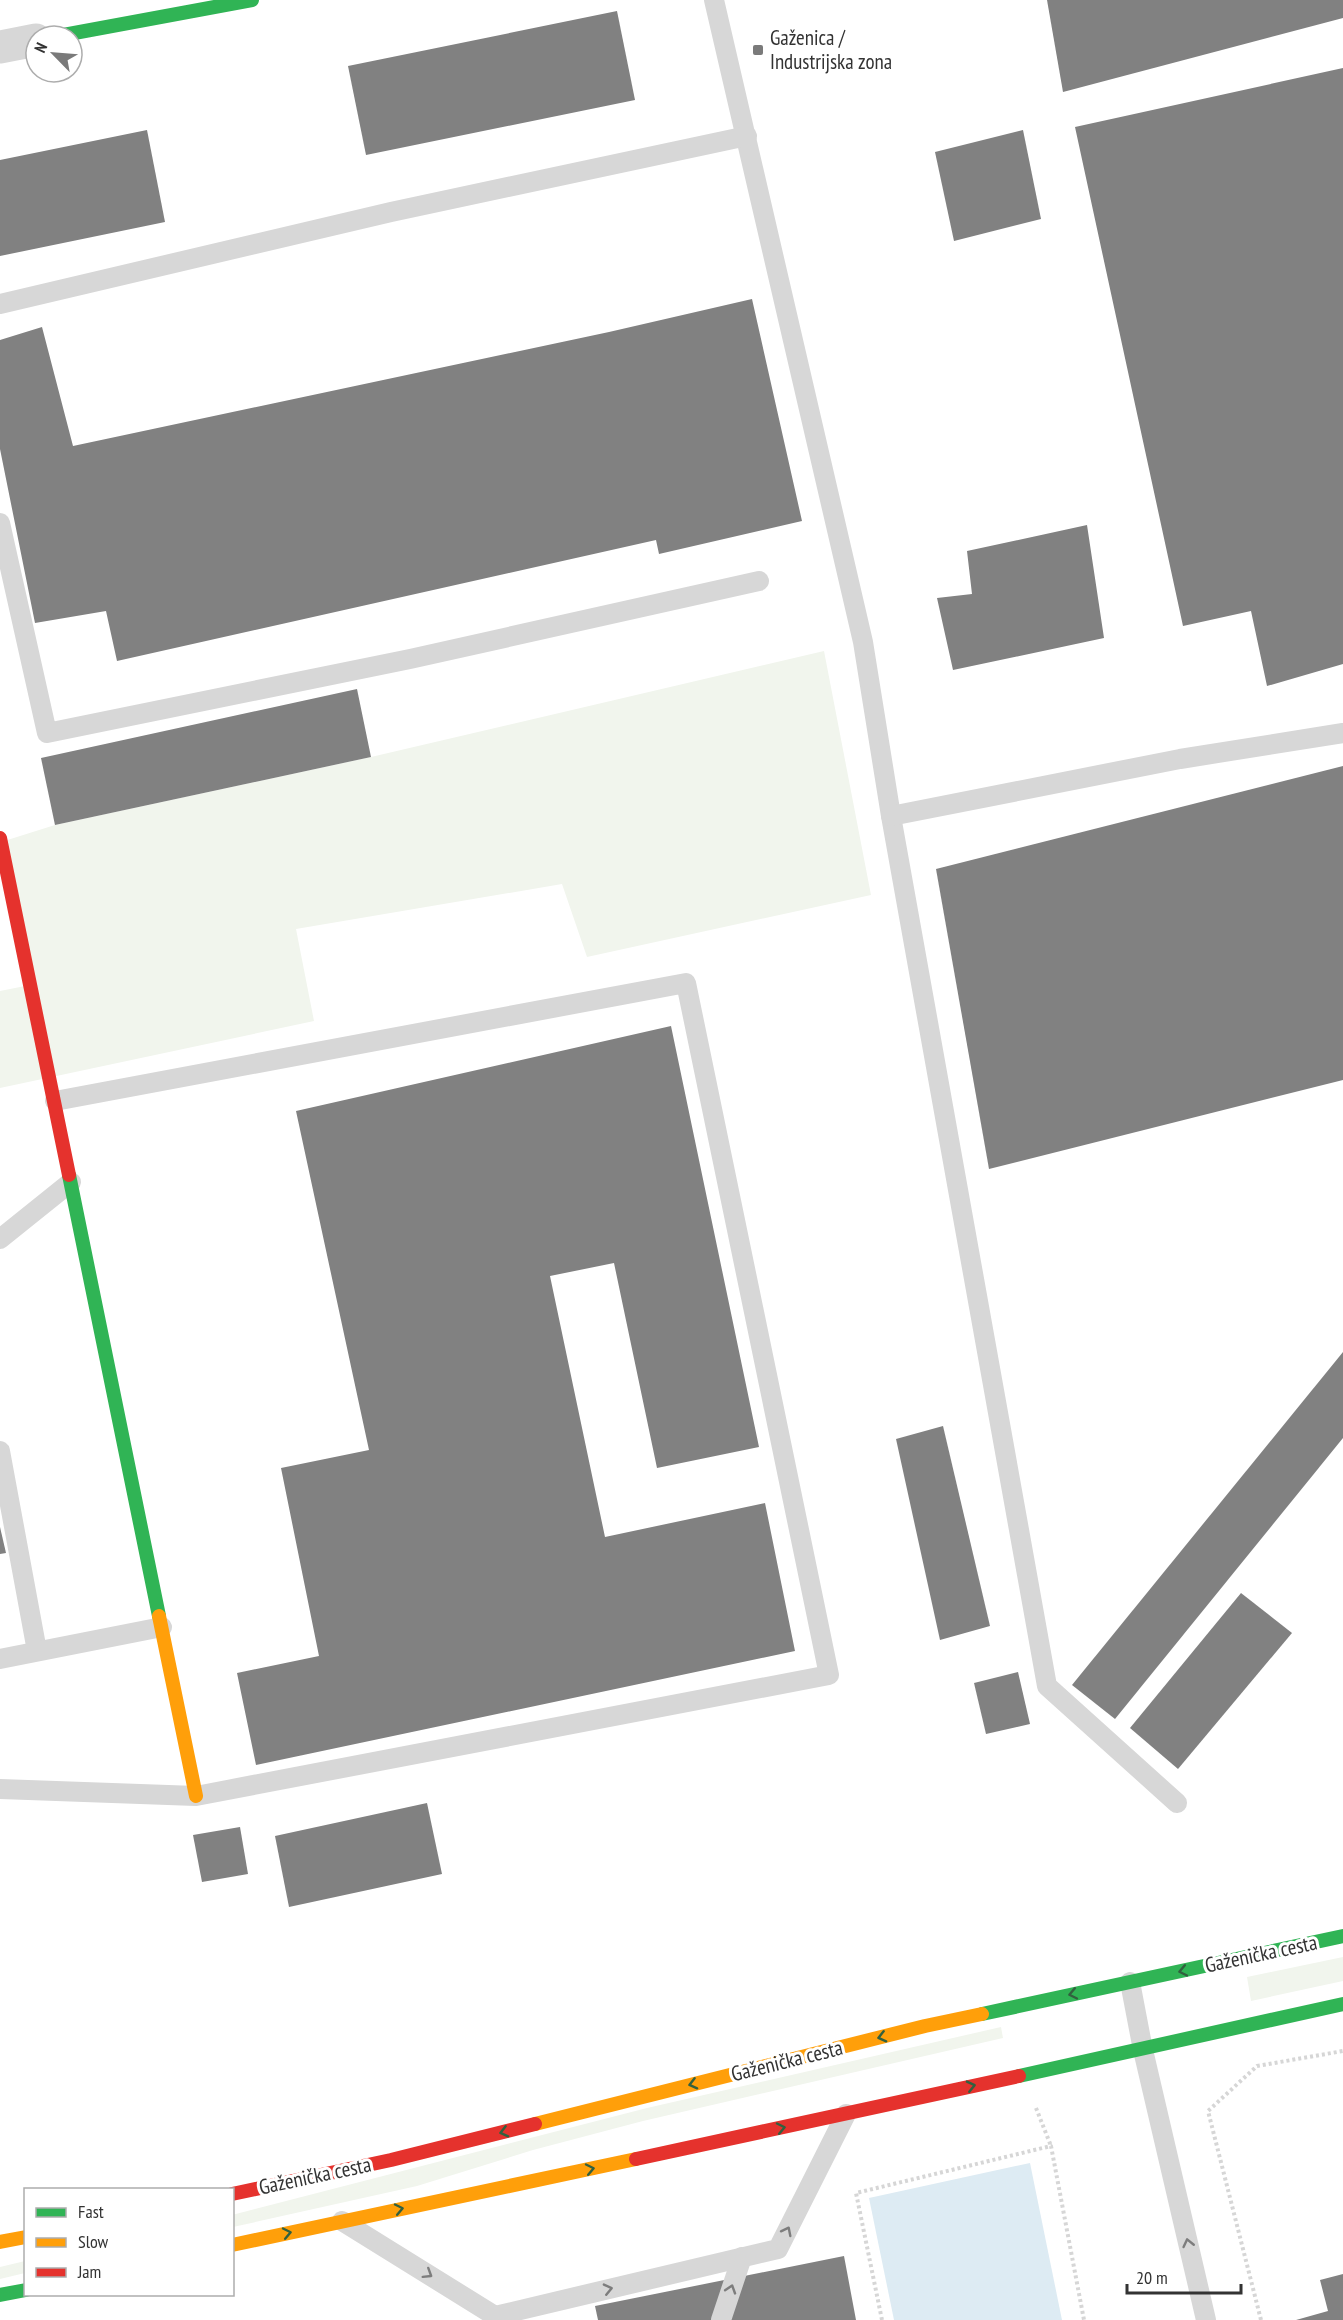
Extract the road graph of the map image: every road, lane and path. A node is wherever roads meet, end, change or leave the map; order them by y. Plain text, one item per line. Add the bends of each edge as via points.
1 (252, 0) edge
2 (714, 0) edge
3 (84, 31) edge
4 (24, 42) edge
5 (0, 47) edge
6 (747, 136) junction
7 (0, 304) edge
8 (0, 523) edge
9 (759, 581) dead end
10 (1343, 733) edge
11 (891, 816) junction
12 (0, 837) edge
13 (55, 1101) junction
14 (71, 1182) junction
15 (0, 1239) edge
16 (0, 1451) edge
17 (162, 1627) junction
18 (37, 1651) junction
19 (0, 1659) edge
20 (0, 1789) edge
21 (196, 1796) junction
22 (1178, 1803) dead end
23 (1343, 1936) edge
24 (1130, 1982) junction
25 (1343, 2004) edge
26 (1143, 2050) junction
27 (1343, 2050) edge
28 (1035, 2106) dead end
29 (846, 2114) junction
30 (1051, 2146) junction
31 (234, 2194) edge
32 (342, 2221) junction
33 (24, 2237) edge
34 (0, 2242) edge
35 (234, 2245) edge
36 (742, 2258) junction
37 (24, 2290) edge
38 (0, 2295) edge
39 (498, 2318) edge
40 (721, 2320) edge
41 (882, 2320) edge
42 (1084, 2320) edge
43 (1206, 2320) edge
44 (1261, 2320) edge

1 - 3 main road
2 - 6 lane
4 - 5 street
6 - 7 lane via 391,212
6 - 11 lane via 863,642
8 - 9 lane via 47,733 410,659
10 - 11 lane via 1180,759
11 - 22 lane via 1047,1686
12 - 13 main road
13 - 14 main road
13 - 21 lane via 686,983 829,1675
14 - 15 lane
14 - 17 main road
16 - 18 lane
17 - 18 lane
17 - 21 main road
18 - 19 lane
20 - 21 lane
23 -> 24 main road, Gaženička cesta
24 - 26 lane
24 -> 31 main road, Gaženička cesta via 926,2026 391,2160
25 - 26 main road
29 -> 26 main road
43 -> 26 lane
27 - 44 path via 1257,2066 1208,2111
28 - 30 path
32 -> 29 main road
36 -> 29 lane via 778,2249
30 - 41 path via 856,2193
30 - 42 path
35 -> 32 main road
32 -> 39 lane
33 - 34 main road
39 -> 36 lane
40 -> 36 lane
37 - 38 main road

